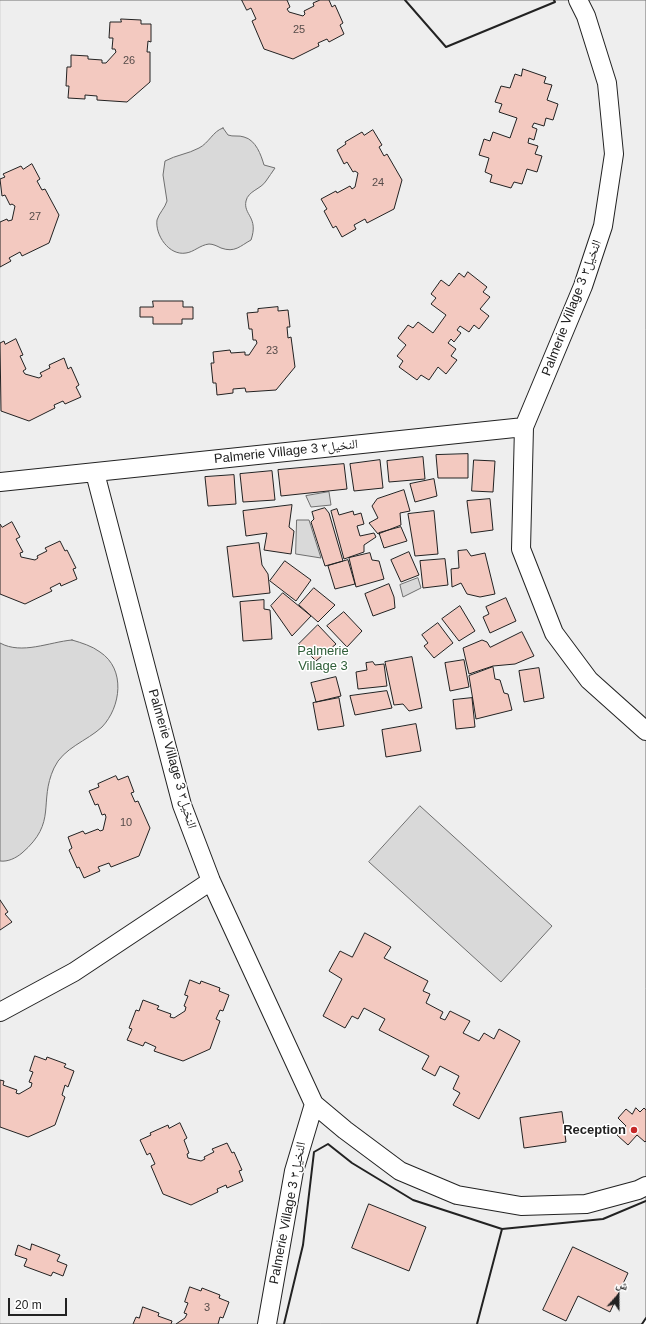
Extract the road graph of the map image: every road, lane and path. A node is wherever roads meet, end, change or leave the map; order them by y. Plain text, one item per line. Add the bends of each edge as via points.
1 (578, 0) edge
2 (524, 427) junction
3 (95, 473) junction
4 (0, 482) edge
5 (646, 732) edge
6 (211, 881) junction
7 (0, 1012) edge
8 (314, 1104) junction
9 (646, 1186) edge
10 (267, 1324) edge

1 - 2 street, Palmerie Village 3 النخيل٣ via 586,16 607,83 614,154 603,226 583,286
2 - 3 street, Palmerie Village 3 النخيل٣
2 - 5 street, Palmerie Village 3 النخيل٣ via 521,549 539,597 554,633 589,680
3 - 4 street, Palmerie Village 3 النخيل٣
3 - 6 street, Palmerie Village 3 النخيل٣ via 182,806
6 - 7 street via 74,972
6 - 8 street, Palmerie Village 3 النخيل٣
8 - 9 street, Palmerie Village 3 النخيل٣ via 400,1171 457,1195 521,1206 586,1204
8 - 10 street, Palmerie Village 3 النخيل٣ via 294,1171

